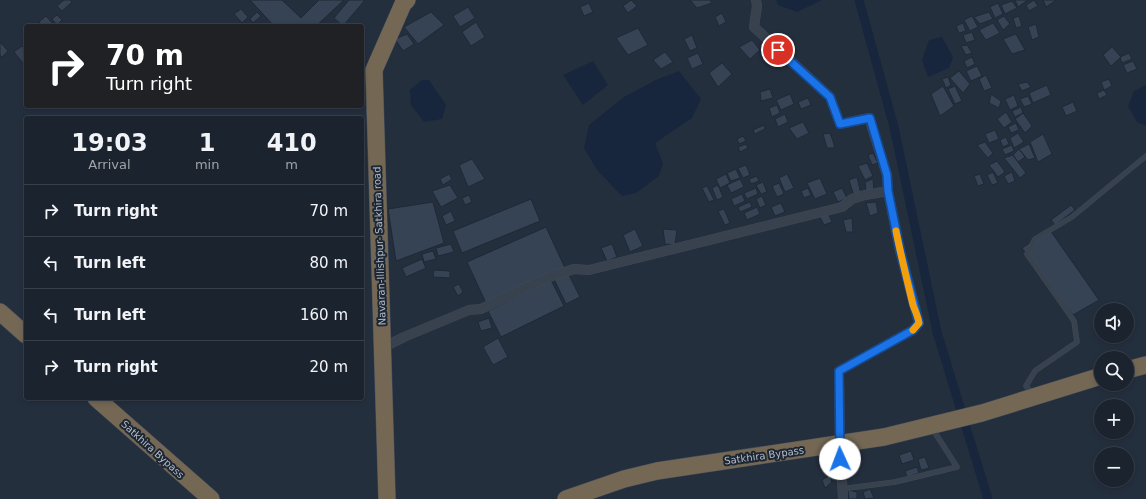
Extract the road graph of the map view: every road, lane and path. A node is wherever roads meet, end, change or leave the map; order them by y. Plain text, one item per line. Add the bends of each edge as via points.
1 (756, 0) edge
2 (403, 1) edge
3 (1146, 156) edge
4 (888, 191) junction
5 (0, 312) edge
6 (24, 333) edge
7 (382, 348) junction
8 (1146, 365) edge
9 (1134, 368) edge
10 (1094, 378) edge
11 (1035, 397) junction
12 (98, 400) edge
13 (934, 424) junction
14 (840, 444) junction
15 (841, 489) junction
16 (210, 499) edge
17 (387, 499) edge
18 (566, 499) edge
19 (842, 499) edge

1 - 4 street via 754,27 830,97 840,124 870,118 887,175
2 - 7 highway, Navaran-Illishpur- Satkhira road via 374,70
3 - 11 lane via 1072,218 1035,239 1027,254 1074,321 1077,342 1035,371 1026,386
4 - 7 street via 852,199 842,207 652,255 589,270 574,269 546,278 481,309 469,310
4 - 14 street via 919,323 913,330 839,371
5 - 6 highway
7 - 17 highway, Navaran-Illishpur- Satkhira road
8 - 9 highway
10 - 11 highway, Satkhira Bypass
11 - 13 highway, Satkhira Bypass
12 - 16 highway, Satkhira Bypass
13 - 14 highway, Satkhira Bypass via 884,437
13 - 15 lane via 957,467 895,482
14 - 15 street
14 - 18 highway, Satkhira Bypass via 657,471 624,479
15 - 19 street

